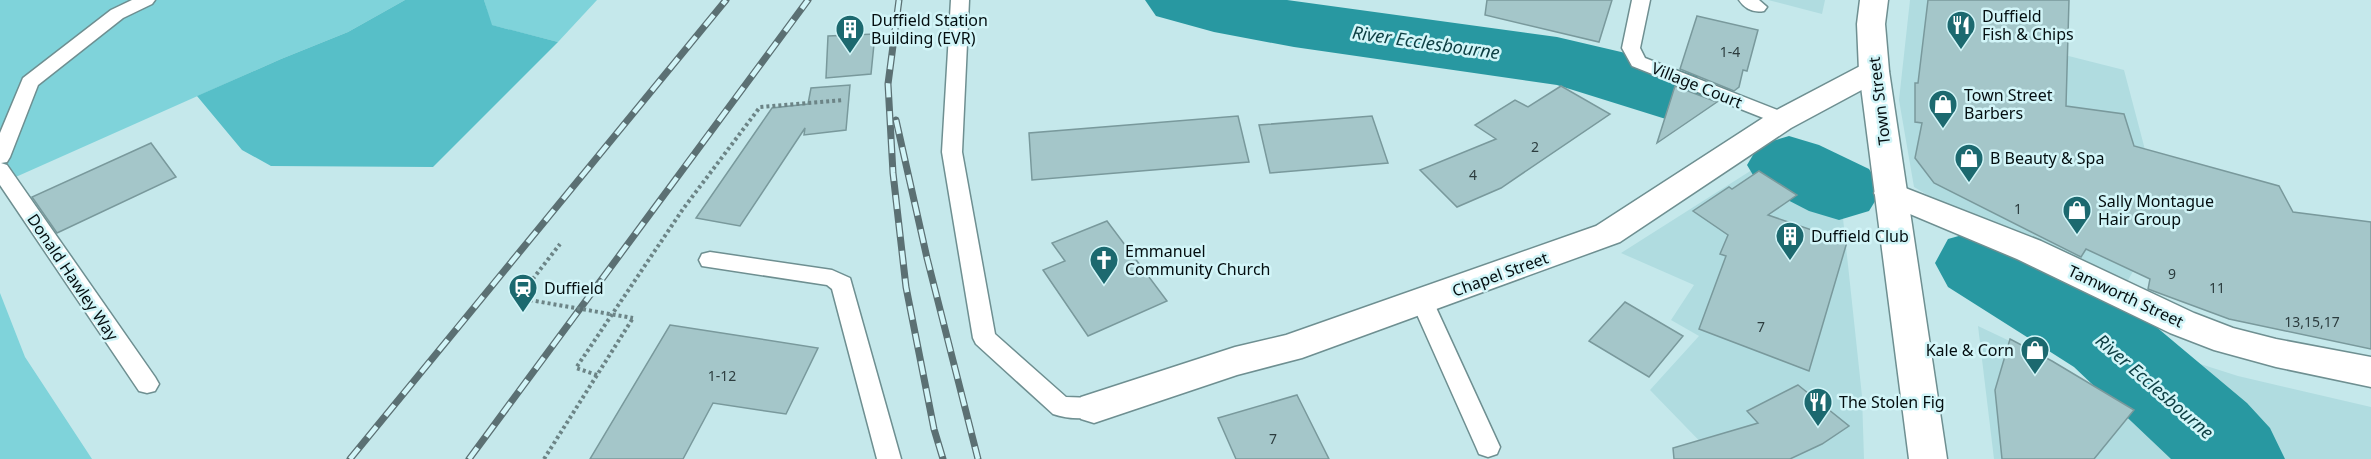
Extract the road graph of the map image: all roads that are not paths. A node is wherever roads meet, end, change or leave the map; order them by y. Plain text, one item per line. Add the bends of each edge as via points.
1 (146, 0) edge
2 (960, 0) edge
3 (1641, 0) edge
4 (1874, 0) edge
5 (1874, 71) junction
6 (1781, 120) junction
7 (0, 157) edge
8 (0, 170) edge
9 (1890, 198) junction
10 (710, 260) dead end
11 (1422, 301) junction
12 (2371, 372) edge
13 (147, 384) dead end
14 (1094, 408) joint
15 (1488, 447) dead end
16 (889, 459) edge
17 (1928, 459) edge

1 - 7 lane via 117,14 30,82
2 - 14 lane via 952,152 984,339 1061,407
3 - 6 lane, Village Court via 1631,48 1638,62
4 - 5 main road, Town Street
5 - 6 main road, Chapel Street
5 - 9 main road, Town Street
6 - 11 main road, Chapel Street via 1608,234
8 - 13 lane, Donald Hawley Way
9 - 12 main road, Tamworth Street via 2029,250 2216,335 2276,353
9 - 17 main road, Town Street
10 - 16 lane via 832,278 842,284
11 - 14 main road, Chapel Street via 1289,348 1235,361
11 - 15 lane

